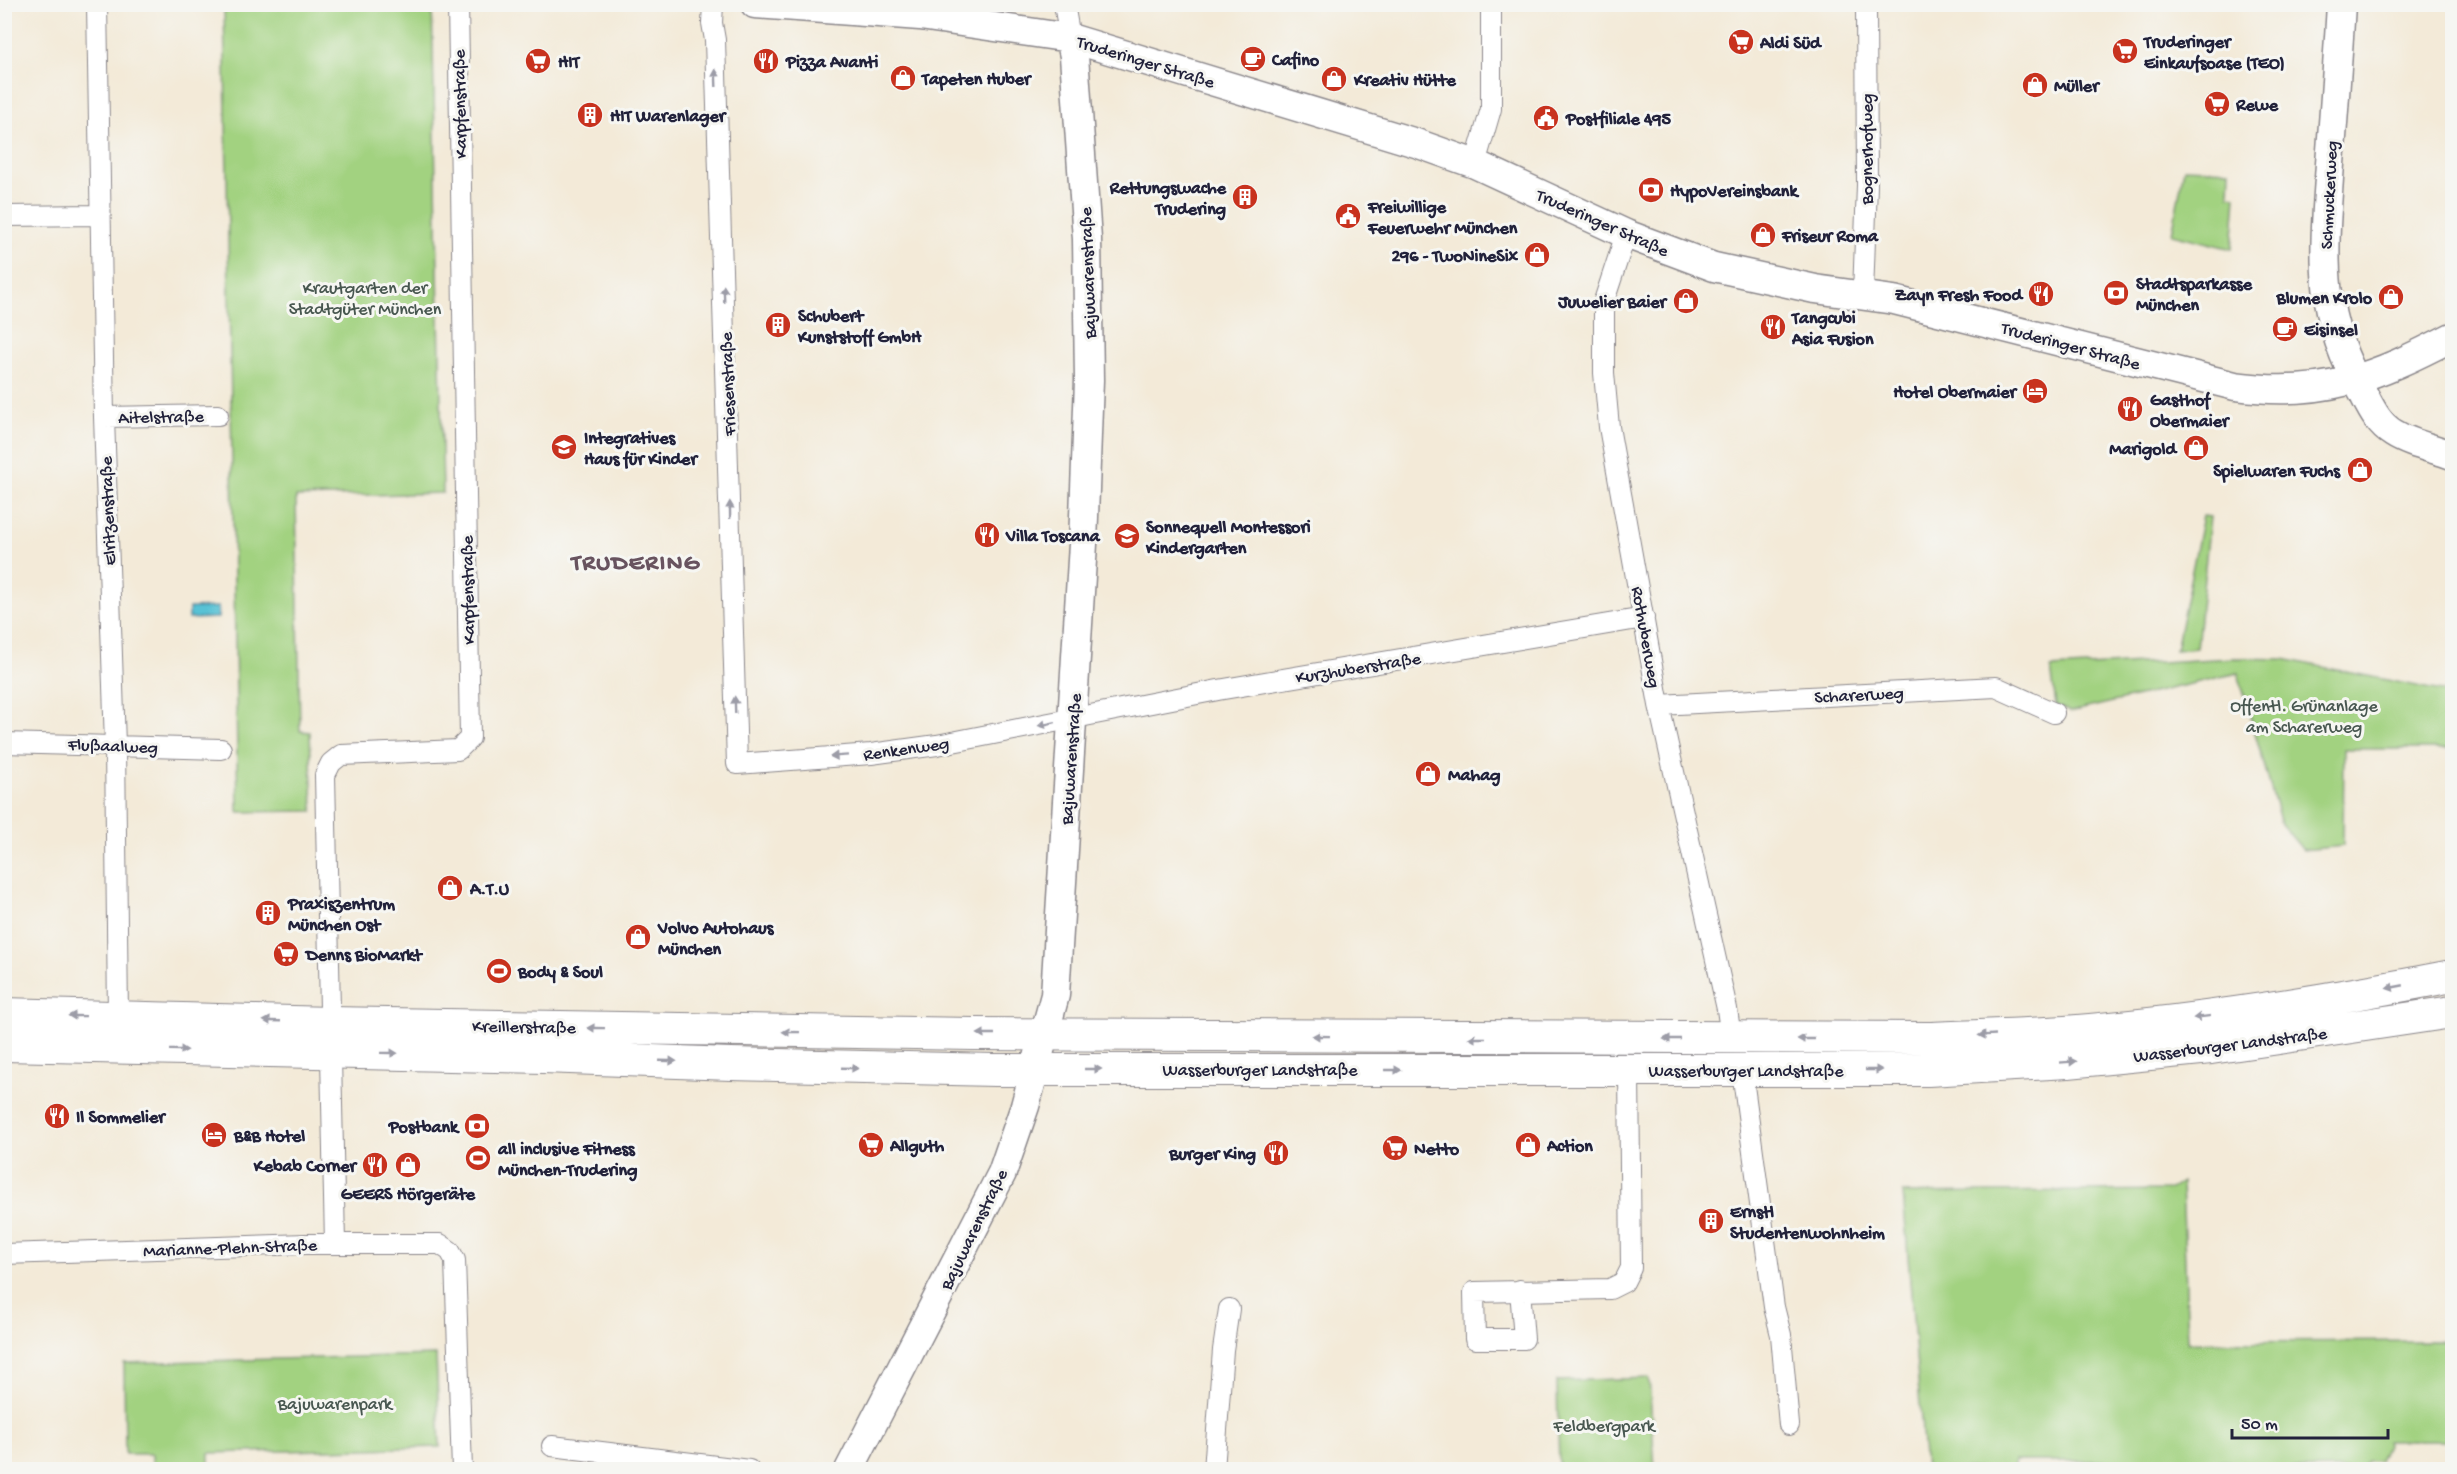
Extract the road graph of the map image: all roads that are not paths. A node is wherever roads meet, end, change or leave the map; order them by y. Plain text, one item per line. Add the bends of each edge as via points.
1 (98, 4) edge
2 (458, 4) edge
3 (713, 4) edge
4 (755, 4) edge
5 (1064, 4) edge
6 (1491, 4) edge
7 (1866, 4) edge
8 (2341, 4) edge
9 (1070, 38) junction
10 (1475, 164) junction
11 (100, 215) junction
12 (4, 216) edge
13 (1626, 234) junction
14 (1863, 294) junction
15 (2452, 337) edge
16 (2355, 380) junction
17 (218, 415) dead end
18 (104, 417) junction
19 (2452, 455) edge
20 (1644, 618) junction
21 (1659, 705) junction
22 (2054, 713) dead end
23 (1073, 719) junction
24 (4, 743) edge
25 (115, 745) junction
26 (221, 749) dead end
27 (736, 764) joint
28 (2452, 976) edge
29 (2452, 1012) edge
30 (4, 1014) edge
31 (118, 1017) junction
32 (1044, 1035) junction
33 (331, 1038) junction
34 (1731, 1038) junction
35 (4, 1045) edge
36 (1035, 1070) junction
37 (1629, 1070) junction
38 (1742, 1071) junction
39 (335, 1244) junction
40 (4, 1254) edge
41 (1520, 1290) dead end
42 (1229, 1309) dead end
43 (1789, 1425) dead end
44 (552, 1446) dead end
45 (462, 1470) edge
46 (749, 1470) edge
47 (849, 1470) edge
48 (1214, 1470) edge

1 - 11 street, Elritzenstraße
2 - 33 street, Karpfenstraße via 470,738 458,750 341,755 325,775
27 -> 3 street, Friesenstraße
4 - 9 street, Truderinger Straße via 920,16
5 - 9 street, Bajuwarenstraße
6 - 10 street via 1491,109
7 - 14 street, Bognerhofweg
8 - 16 street, Schmuckerweg via 2324,233 2325,274 2335,332
9 - 10 street, Truderinger Straße
9 - 23 street, Bajuwarenstraße via 1087,239 1090,346
10 - 13 street, Truderinger Straße
11 - 12 street
11 - 18 street, Elritzenstraße
13 - 14 street, Truderinger Straße via 1745,276
13 - 20 street, Rothuberweg via 1604,301 1604,373 1609,427
14 - 16 street, Truderinger Straße via 2235,386 2285,390
15 - 16 street, Truderinger Straße
16 - 19 street, Schmuckerweg via 2374,415 2393,433
17 - 18 street, Aitelstraße
18 - 25 street, Elritzenstraße
20 - 21 street, Rothuberweg
20 - 23 street, Kurzhuberstraße via 1218,690
21 - 22 street, Scharerweg via 1996,687
21 - 34 street, Rothuberweg
23 -> 27 street, Renkenweg via 893,751
23 - 32 street, Bajuwarenstraße via 1054,995
24 - 25 street, Flußaalweg
25 - 26 street, Flußaalweg
25 - 31 street, Elritzenstraße
28 -> 34 main road, Wasserburger Landstraße via 2314,1001 2073,1031 1928,1038
38 -> 29 main road, Wasserburger Landstraße via 1928,1070 2068,1062 2223,1047
31 -> 30 main road, Kreillerstraße
33 -> 31 main road, Kreillerstraße
32 -> 33 main road, Kreillerstraße
34 -> 32 main road, Wasserburger Landstraße
32 - 36 street, Bajuwarenstraße
35 -> 33 main road, Kreillerstraße
33 -> 36 main road, Kreillerstraße via 554,1057
33 - 39 street, Marianne-Plehn-Straße
36 -> 37 main road, Wasserburger Landstraße
36 - 47 street, Bajuwarenstraße via 1002,1173
37 - 38 main road, Wasserburger Landstraße
37 - 41 street via 1631,1268 1624,1282 1610,1288
38 - 43 street via 1781,1335
39 - 40 street, Marianne-Plehn-Straße
39 - 45 street via 440,1244 450,1251 455,1260
42 - 48 street
44 - 46 street

